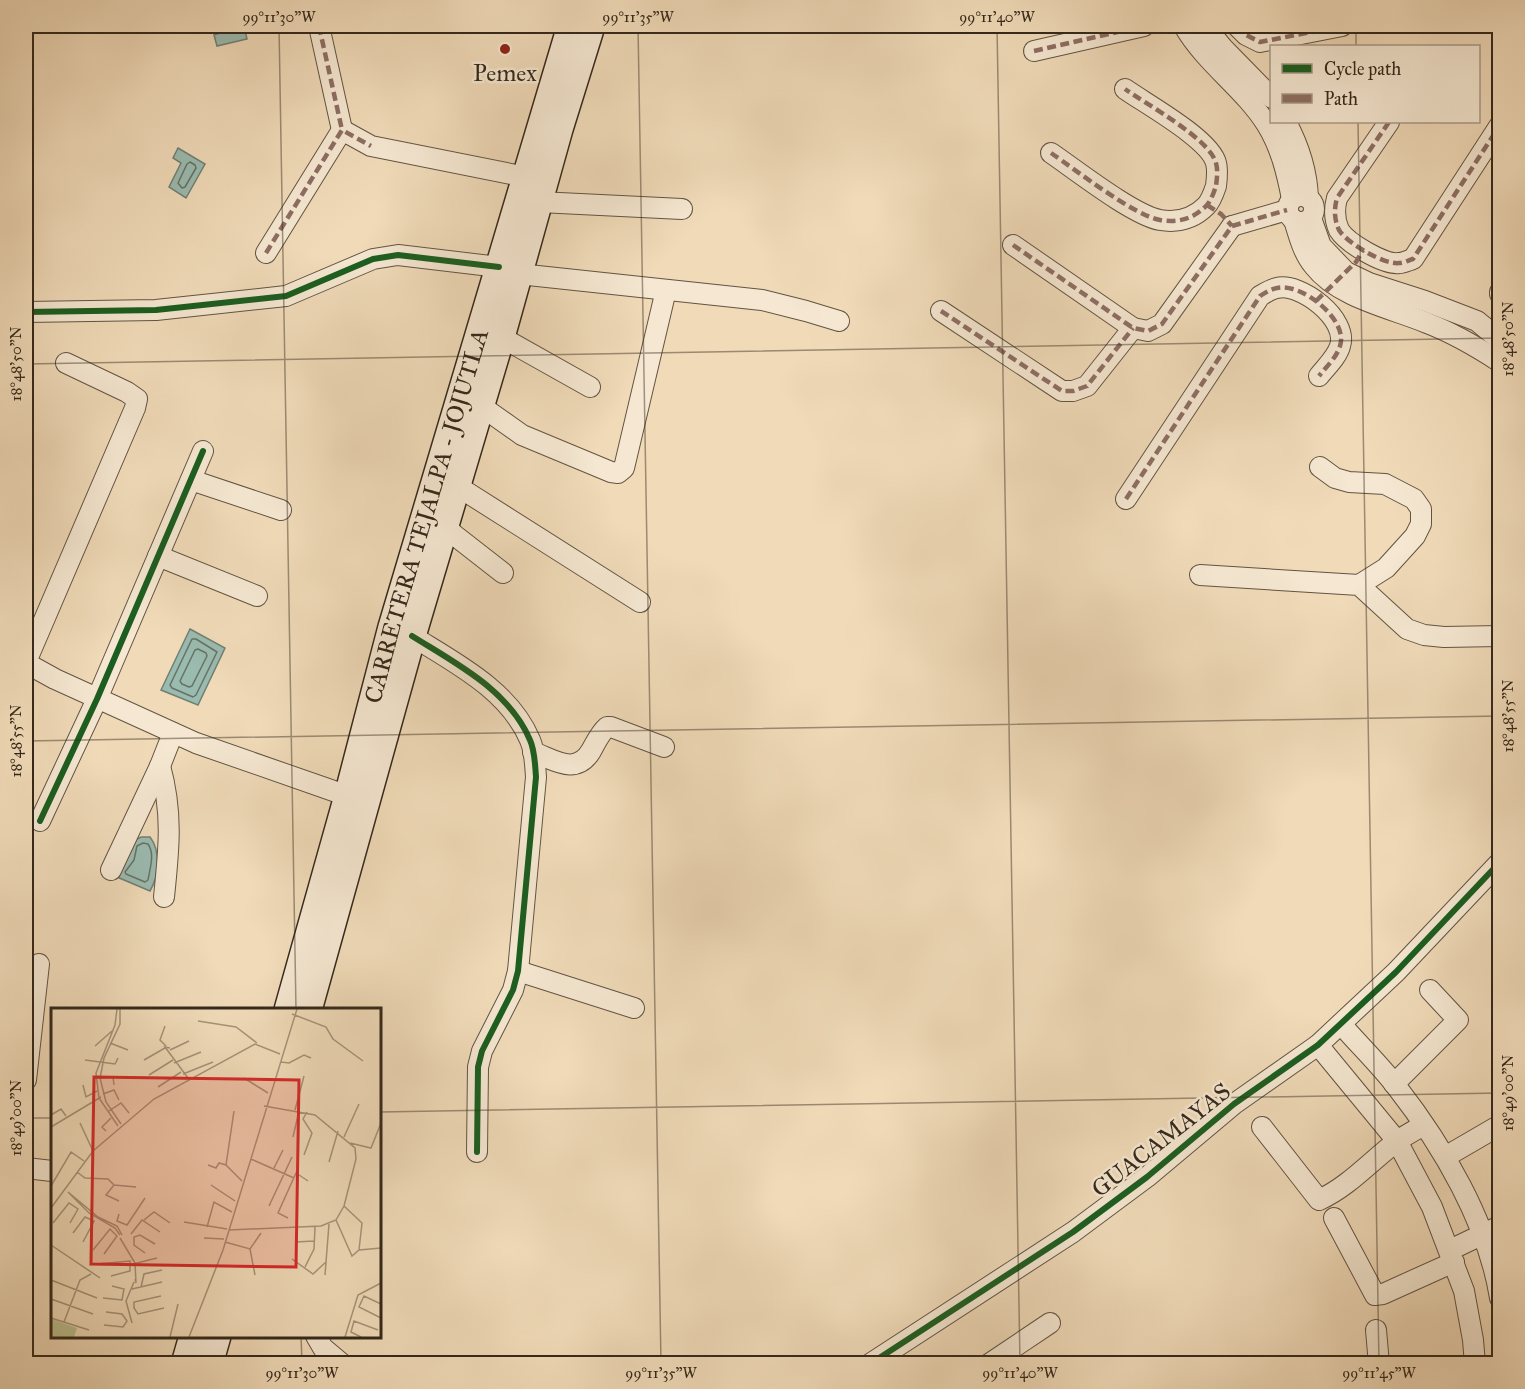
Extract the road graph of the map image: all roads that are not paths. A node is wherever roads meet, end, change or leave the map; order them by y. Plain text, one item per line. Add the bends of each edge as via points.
1 (319, 26) edge
2 (572, 26) edge
3 (591, 26) edge
4 (1144, 26) edge
5 (1184, 26) edge
6 (1205, 26) edge
7 (1237, 26) edge
8 (1342, 26) edge
9 (1034, 51) dead end
10 (1125, 89) dead end
11 (1270, 96) edge
12 (1287, 123) edge
13 (1388, 123) edge
14 (1500, 126) edge
15 (342, 130) junction
16 (1051, 153) dead end
17 (526, 177) junction
18 (539, 202) junction
19 (1208, 205) junction
20 (682, 208) dead end
21 (1298, 209) junction
22 (1232, 226) junction
23 (1013, 245) dead end
24 (1363, 250) junction
25 (266, 253) dead end
26 (509, 271) junction
27 (1339, 278) junction
28 (666, 290) junction
29 (1316, 301) junction
30 (941, 311) dead end
31 (26, 312) edge
32 (839, 321) dead end
33 (1133, 328) junction
34 (501, 337) junction
35 (1500, 340) edge
36 (1500, 362) edge
37 (66, 363) dead end
38 (1319, 376) dead end
39 (590, 387) dead end
40 (481, 406) junction
41 (203, 451) dead end
42 (1320, 467) dead end
43 (191, 480) junction
44 (1126, 499) dead end
45 (446, 505) junction
46 (281, 510) dead end
47 (158, 556) junction
48 (503, 573) dead end
49 (1200, 575) dead end
50 (1359, 585) junction
51 (257, 596) dead end
52 (640, 602) dead end
53 (412, 636) junction
54 (1500, 636) edge
55 (26, 663) edge
56 (97, 699) junction
57 (173, 733) junction
58 (664, 747) dead end
59 (533, 752) junction
60 (160, 766) junction
61 (348, 796) junction
62 (40, 822) dead end
63 (1500, 862) edge
64 (111, 870) dead end
65 (164, 897) dead end
66 (39, 964) dead end
67 (518, 971) junction
68 (1430, 990) dead end
69 (289, 1008) edge
70 (309, 1008) edge
71 (634, 1008) dead end
72 (1341, 1024) junction
73 (1318, 1045) junction
74 (26, 1080) edge
75 (1394, 1084) junction
76 (1424, 1125) junction
77 (1500, 1125) edge
78 (1262, 1127) dead end
79 (1397, 1141) junction
80 (477, 1152) dead end
81 (1445, 1157) junction
82 (26, 1168) edge
83 (51, 1171) edge
84 (1334, 1218) dead end
85 (1491, 1231) edge
86 (1452, 1256) junction
87 (1499, 1287) edge
88 (1050, 1323) dead end
89 (1376, 1330) dead end
90 (192, 1338) edge
91 (216, 1338) edge
92 (317, 1338) edge
93 (185, 1364) edge
94 (209, 1364) edge
95 (342, 1364) edge
96 (870, 1364) edge
97 (988, 1364) edge
98 (1379, 1364) edge
99 (1475, 1364) edge

1 - 15 street
2 - 17 main road, CARRETERA TEJALPA - JOJUTLA
3 - 18 main road, CARRETERA TEJALPA - JOJUTLA
4 - 9 street
5 - 21 street via 1267,124 1285,164
6 - 11 street
7 - 8 street via 1260,42
10 - 19 street via 1202,142 1216,161 1215,191
12 - 21 street via 1298,144 1307,180
13 - 24 street via 1334,208 1341,232
14 - 24 street via 1413,259 1399,264 1387,262
15 - 17 street via 371,146
15 - 25 street
16 - 19 street via 1137,211 1158,220 1191,218
17 - 26 main road, CARRETERA TEJALPA - JOJUTLA
18 - 20 street
18 - 26 main road, CARRETERA TEJALPA - JOJUTLA
19 - 22 street
21 - 22 street
21 - 27 street
22 - 33 street via 1162,324 1148,331
23 - 33 street
24 - 27 street
26 - 28 street
26 - 31 street via 398,255 373,259 286,296 156,310
26 - 34 main road, CARRETERA TEJALPA - JOJUTLA
26 - 45 main road, CARRETERA TEJALPA - JOJUTLA
27 - 29 street
27 - 35 street via 1425,301 1477,321
27 - 36 street via 1373,303 1429,323
28 - 32 street via 762,300
28 - 40 street via 624,468 618,473 522,435
29 - 38 street via 1335,317 1342,332 1341,346
29 - 44 street via 1293,289 1277,287 1260,296
30 - 33 street via 1062,392 1087,386
34 - 39 street
34 - 40 main road, CARRETERA TEJALPA - JOJUTLA
37 - 55 street via 137,399
40 - 45 main road, CARRETERA TEJALPA - JOJUTLA
41 - 43 street
42 - 50 street via 1349,482 1385,484 1414,499 1421,509 1421,524 1415,536 1386,568
43 - 46 street
43 - 47 street
45 - 48 street via 453,534
45 - 52 street
45 - 53 main road, CARRETERA TEJALPA - JOJUTLA
45 - 61 main road, CARRETERA TEJALPA - JOJUTLA via 392,627
47 - 51 street
47 - 56 street
49 - 50 street
50 - 54 street via 1407,629 1444,637
53 - 59 street via 484,683 514,714
53 - 70 main road, CARRETERA TEJALPA - JOJUTLA
55 - 56 street
56 - 57 street
56 - 62 street
57 - 60 street
57 - 61 street
58 - 59 street via 612,726 603,730 581,763 571,766
59 - 67 street via 536,777
60 - 64 street
60 - 65 street via 168,792 170,836
61 - 69 main road, CARRETERA TEJALPA - JOJUTLA
63 - 72 street, GUACAMAYAS
66 - 74 street
67 - 71 street
67 - 80 street via 478,1067
68 - 75 street via 1458,1020
72 - 73 street, GUACAMAYAS
72 - 75 street
73 - 79 street
73 - 96 street, GUACAMAYAS via 1234,1104 1073,1232
75 - 76 street
76 - 79 street
76 - 81 street
77 - 81 street
78 - 79 street via 1319,1200
79 - 86 street via 1432,1207
81 - 85 street
82 - 83 street
84 - 86 street via 1375,1294 1383,1294
85 - 86 street
85 - 87 street
86 - 99 street via 1464,1291
88 - 97 street
89 - 98 street
90 - 93 main road
91 - 94 main road
92 - 95 street

